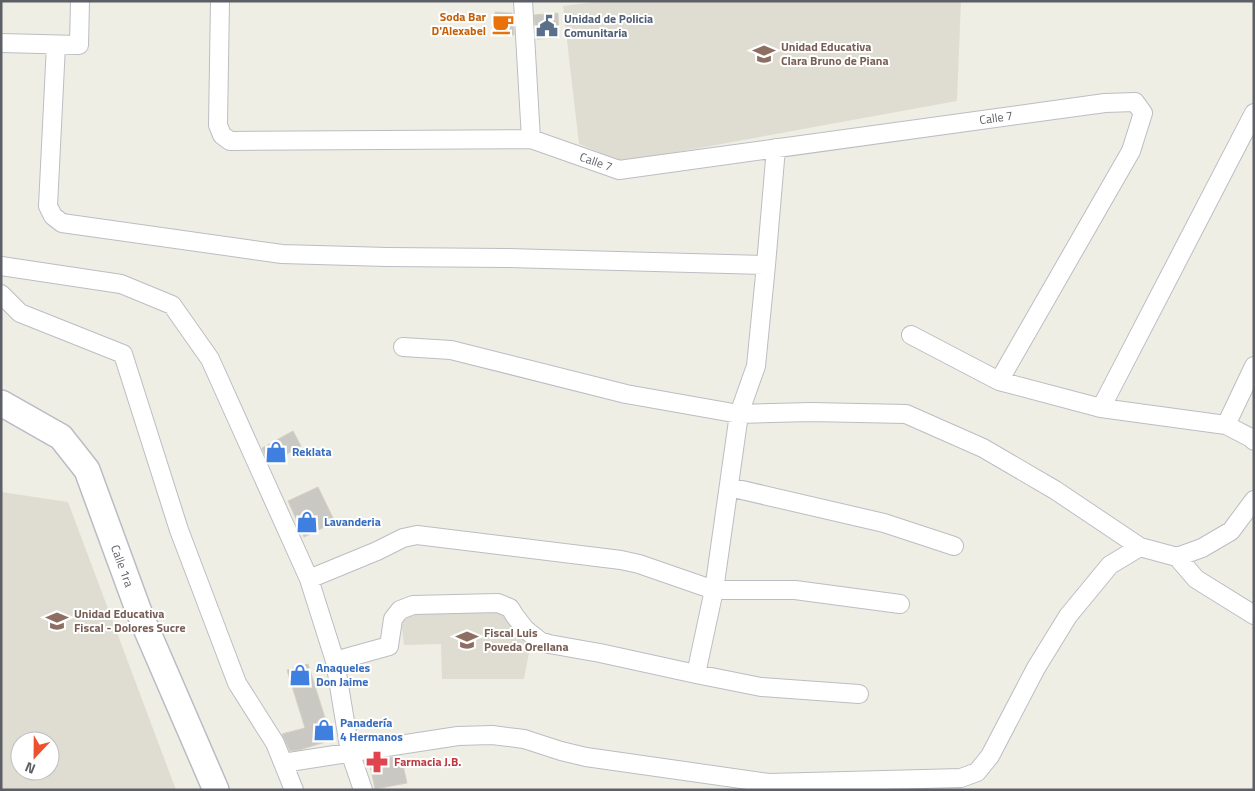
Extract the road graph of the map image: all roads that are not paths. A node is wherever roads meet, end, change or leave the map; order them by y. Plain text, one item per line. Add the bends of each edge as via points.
1 (80, 1) edge
2 (220, 1) edge
3 (523, 1) edge
4 (1, 43) edge
5 (56, 45) junction
6 (1254, 114) edge
7 (531, 139) junction
8 (776, 148) junction
9 (766, 265) junction
10 (1, 266) edge
11 (1, 294) edge
12 (911, 335) dead end
13 (403, 347) dead end
14 (1254, 366) edge
15 (999, 380) junction
16 (1, 403) edge
17 (1101, 408) junction
18 (739, 414) junction
19 (1226, 425) junction
20 (1254, 440) edge
21 (729, 487) junction
22 (1254, 500) edge
23 (954, 546) dead end
24 (1140, 547) junction
25 (1177, 557) junction
26 (309, 579) junction
27 (714, 590) junction
28 (900, 604) dead end
29 (1254, 615) edge
30 (334, 661) junction
31 (696, 674) junction
32 (859, 694) dead end
33 (350, 752) junction
34 (283, 763) junction
35 (216, 790) edge
36 (294, 790) edge
37 (364, 790) edge

1 - 5 street via 79,45
2 - 7 street, Calle 7 via 218,125 222,135 230,141
3 - 7 street
4 - 5 street
5 - 9 street via 48,206 62,223 282,254
6 - 17 street
7 - 8 street, Calle 7 via 619,170
8 - 9 street
8 - 15 street, Calle 7 via 1105,103 1135,102 1143,113 1131,151
9 - 18 street via 756,366
10 - 26 street via 121,284 172,305 210,359
11 - 34 street via 20,313 123,354 179,530 237,683 275,743
12 - 15 street
13 - 18 street via 452,350 626,394
14 - 19 street
15 - 17 street
16 - 35 street, Calle 1ra via 61,437 87,470 139,612
17 - 19 street
18 - 21 street
18 - 24 street via 906,414 983,448 1055,490
19 - 20 street
21 - 23 street via 884,523
21 - 27 street
22 - 25 street via 1232,531 1202,548
24 - 25 street
24 - 33 street via 1110,565 1068,616 1036,668 990,756 977,772 961,778 769,783 586,758 524,739 492,735 458,736
25 - 29 street via 1196,579
26 - 27 street via 403,538 418,536 621,560
26 - 30 street
27 - 28 street via 795,590
27 - 31 street
30 - 31 street via 390,646 393,619 400,610 413,605 498,603 510,608 524,629 549,644
30 - 33 street
31 - 32 street via 761,687
33 - 34 street
33 - 37 street
34 - 36 street

